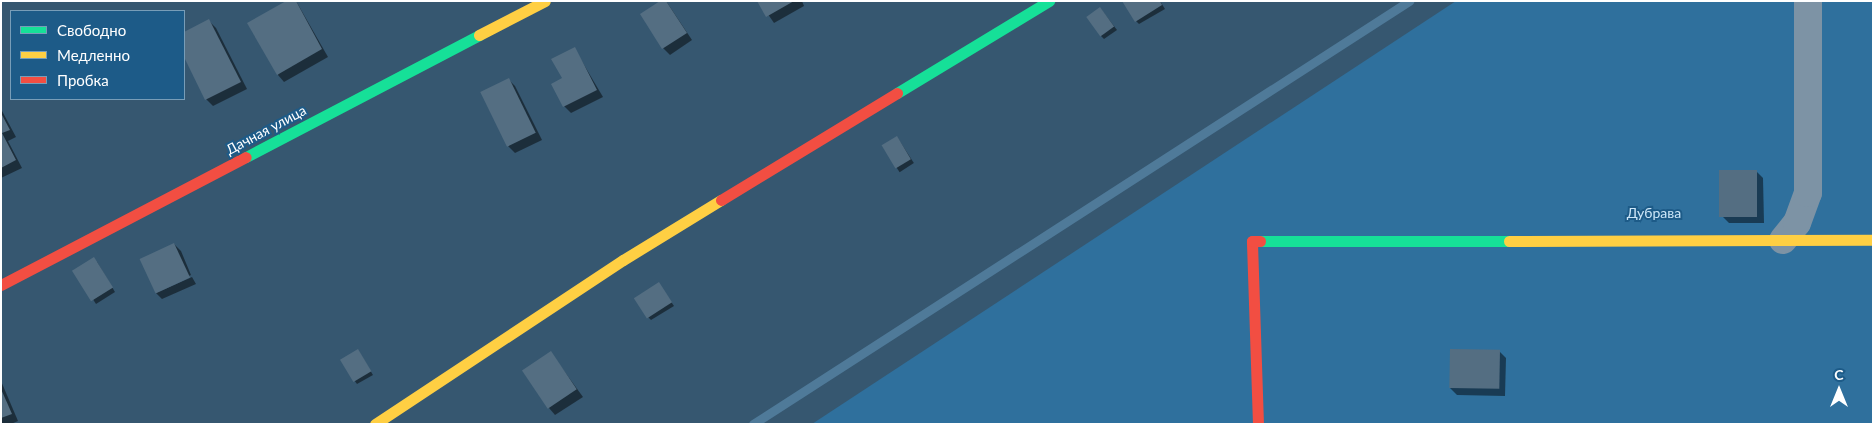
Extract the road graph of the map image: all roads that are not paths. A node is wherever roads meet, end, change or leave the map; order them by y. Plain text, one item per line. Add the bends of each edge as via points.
1 (545, 1) edge
2 (1049, 1) edge
3 (1808, 1) edge
4 (1783, 240) junction
5 (1873, 240) edge
6 (1, 285) edge
7 (375, 424) edge
8 (1258, 424) edge

1 - 6 street, Дачная улица
2 - 7 street via 622,260
3 - 4 street via 1808,193 1798,223
4 - 5 street
4 - 8 street via 1252,240

